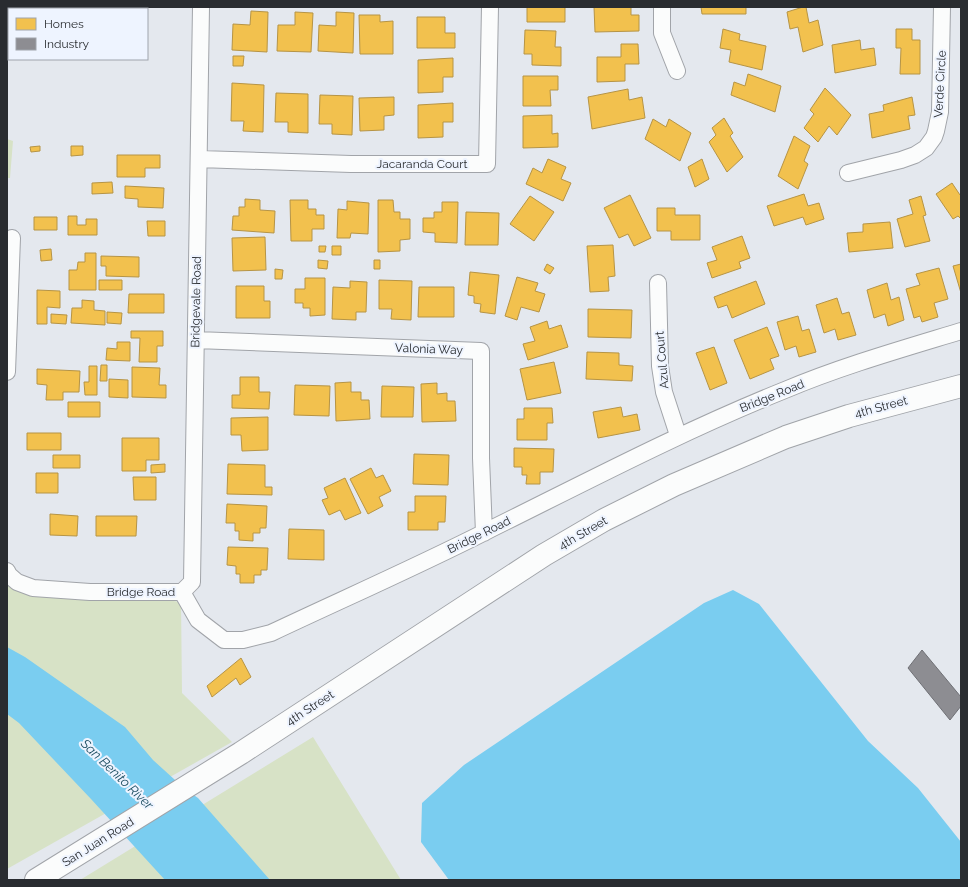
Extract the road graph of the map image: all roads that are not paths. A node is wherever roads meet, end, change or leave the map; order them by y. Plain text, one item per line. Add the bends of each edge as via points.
1 (201, 7) edge
2 (490, 7) edge
3 (662, 7) edge
4 (942, 7) edge
5 (677, 71) dead end
6 (199, 159) junction
7 (848, 173) dead end
8 (12, 238) dead end
9 (658, 283) dead end
10 (961, 331) edge
11 (196, 340) junction
12 (7, 372) edge
13 (961, 386) edge
14 (678, 435) junction
15 (484, 532) junction
16 (7, 571) edge
17 (182, 592) junction
18 (241, 753) joint
19 (36, 880) edge

1 - 6 street, Bridgevale Road
2 - 6 street, Jacaranda Court via 487,164 351,164
3 - 5 street via 662,33
4 - 7 street, Verde Circle via 940,112 934,137 926,148 915,155
6 - 11 street, Bridgevale Road
8 - 12 street
9 - 14 street, Azul Court via 660,366 664,392
10 - 14 street, Bridge Road via 884,354 785,389
11 - 15 street, Valonia Way via 481,351
11 - 17 street, Bridgevale Road via 192,582
13 - 18 main road, 4th Street via 849,416 786,437 674,485 604,520 538,559
14 - 15 street, Bridge Road
15 - 17 street, Bridge Road via 271,633 243,640 224,640 198,620
16 - 17 street, Bridge Road via 17,582 33,588 90,592
18 - 19 main road, San Juan Road

